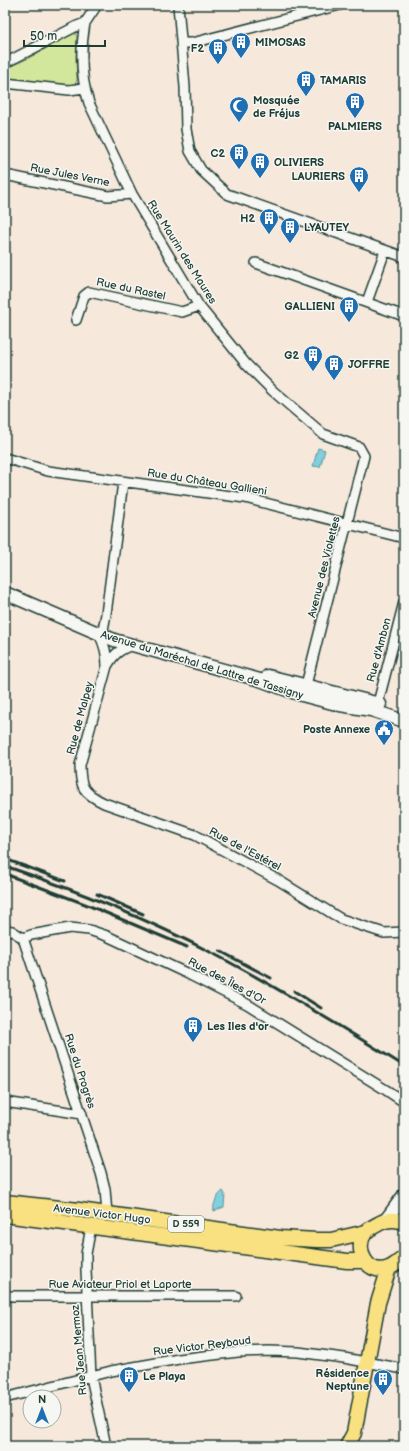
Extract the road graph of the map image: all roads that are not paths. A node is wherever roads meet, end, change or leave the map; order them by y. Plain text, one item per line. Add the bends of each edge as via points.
1 (97, 5) edge
2 (178, 5) edge
3 (340, 5) edge
4 (85, 23) junction
5 (182, 43) junction
6 (5, 63) edge
7 (5, 83) edge
8 (84, 88) junction
9 (5, 175) edge
10 (132, 194) junction
11 (386, 251) junction
12 (404, 257) edge
13 (256, 263) dead end
14 (367, 302) junction
15 (199, 306) junction
16 (404, 316) edge
17 (76, 320) dead end
18 (364, 456) joint
19 (5, 458) edge
20 (123, 482) junction
21 (347, 523) junction
22 (404, 538) edge
23 (5, 588) edge
24 (5, 593) edge
25 (404, 602) edge
26 (101, 632) junction
27 (132, 645) junction
28 (107, 666) junction
29 (306, 685) junction
30 (378, 703) junction
31 (404, 712) edge
32 (404, 721) edge
33 (80, 778) joint
34 (5, 930) edge
35 (404, 932) edge
36 (23, 938) junction
37 (5, 1102) edge
38 (404, 1102) edge
39 (82, 1114) junction
40 (404, 1195) edge
41 (5, 1202) edge
42 (107, 1214) junction
43 (5, 1215) edge
44 (386, 1221) junction
45 (404, 1222) edge
46 (90, 1226) junction
47 (366, 1232) junction
48 (404, 1258) edge
49 (369, 1264) junction
50 (389, 1268) junction
51 (5, 1296) edge
52 (236, 1296) dead end
53 (87, 1297) junction
54 (378, 1303) junction
55 (368, 1362) junction
56 (404, 1369) edge
57 (91, 1377) junction
58 (5, 1398) edge
59 (356, 1440) edge
60 (106, 1446) edge
61 (347, 1446) edge

1 - 4 street
2 - 5 street
3 - 5 street via 192,43
4 - 6 street
4 - 8 street, Rue Maurin des Maures via 81,46
5 - 11 street via 186,129 190,151 201,170 227,194
7 - 8 street via 69,90
8 - 10 street, Rue Maurin des Maures
9 - 10 street, Rue Jules Verne via 108,196
10 - 15 street, Rue Maurin des Maures
11 - 12 street
11 - 14 street
13 - 14 street
14 - 16 street
15 - 17 street, Rue du Rastel via 182,312 89,292 84,296
15 - 18 street, Rue Maurin des Maures via 246,364 273,391 323,434 359,447
18 - 21 street, Avenue des Violettes
19 - 20 street, Rue du Château Gallieni via 48,471
20 - 21 street, Rue du Château Gallieni via 245,498
20 - 26 street via 106,614
21 - 22 street, Rue du Château Gallieni
21 - 29 street, Avenue des Violettes
23 - 26 main road, Avenue du Maréchal de Lattre de Tassigny
24 - 26 main road, Avenue du Maréchal de Lattre de Tassigny
25 - 30 street, Rue d'Ambon
26 - 27 main road, Avenue du Maréchal de Lattre de Tassigny
26 - 28 street, Rue de Malpey
26 - 29 main road, Avenue du Maréchal de Lattre de Tassigny
27 - 28 street, Rue de Malpey via 114,655
27 - 32 main road, Avenue du Maréchal de Lattre de Tassigny via 260,680 298,694 371,710
28 - 33 street, Rue de Malpey via 80,765
29 - 30 main road, Avenue du Maréchal de Lattre de Tassigny
30 - 31 main road, Avenue du Maréchal de Lattre de Tassigny
33 - 35 street, Rue de l'Estérel via 90,796 195,836 278,880 341,918 384,933
34 - 36 street
36 - 38 street, Rue des Îles d'Or via 70,928 108,936 247,1004
36 - 39 street, Rue du Progrès
37 - 39 street
39 - 42 street, Rue du Progrès via 105,1188
40 - 44 main road
41 - 42 main road, Avenue Victor Hugo / D 559
42 - 47 main road, Avenue Victor Hugo / D 559 via 280,1238 331,1240
43 - 46 main road, Avenue Victor Hugo / D 559
44 - 45 main road
44 - 47 main road, Avenue Victor Hugo
46 - 49 main road, Avenue Victor Hugo / D 559
46 - 53 street, Rue Jean Mermoz via 86,1254
47 - 49 main road via 361,1239 361,1253
48 - 50 main road
49 - 50 main road, Avenue Victor Hugo
49 - 54 main road via 378,1290
50 - 54 main road
51 - 53 street, Rue Aviateur Priol et Laporte
52 - 53 street, Rue Aviateur Priol et Laporte
53 - 57 street, Rue Jean Mermoz
54 - 55 main road
55 - 56 street, Rue Victor Reybaud
55 - 57 street, Rue Victor Reybaud via 298,1352 238,1352 179,1359
55 - 59 main road
57 - 58 street, Rue Victor Reybaud
57 - 60 street, Rue Jean Mermoz
59 - 61 main road

